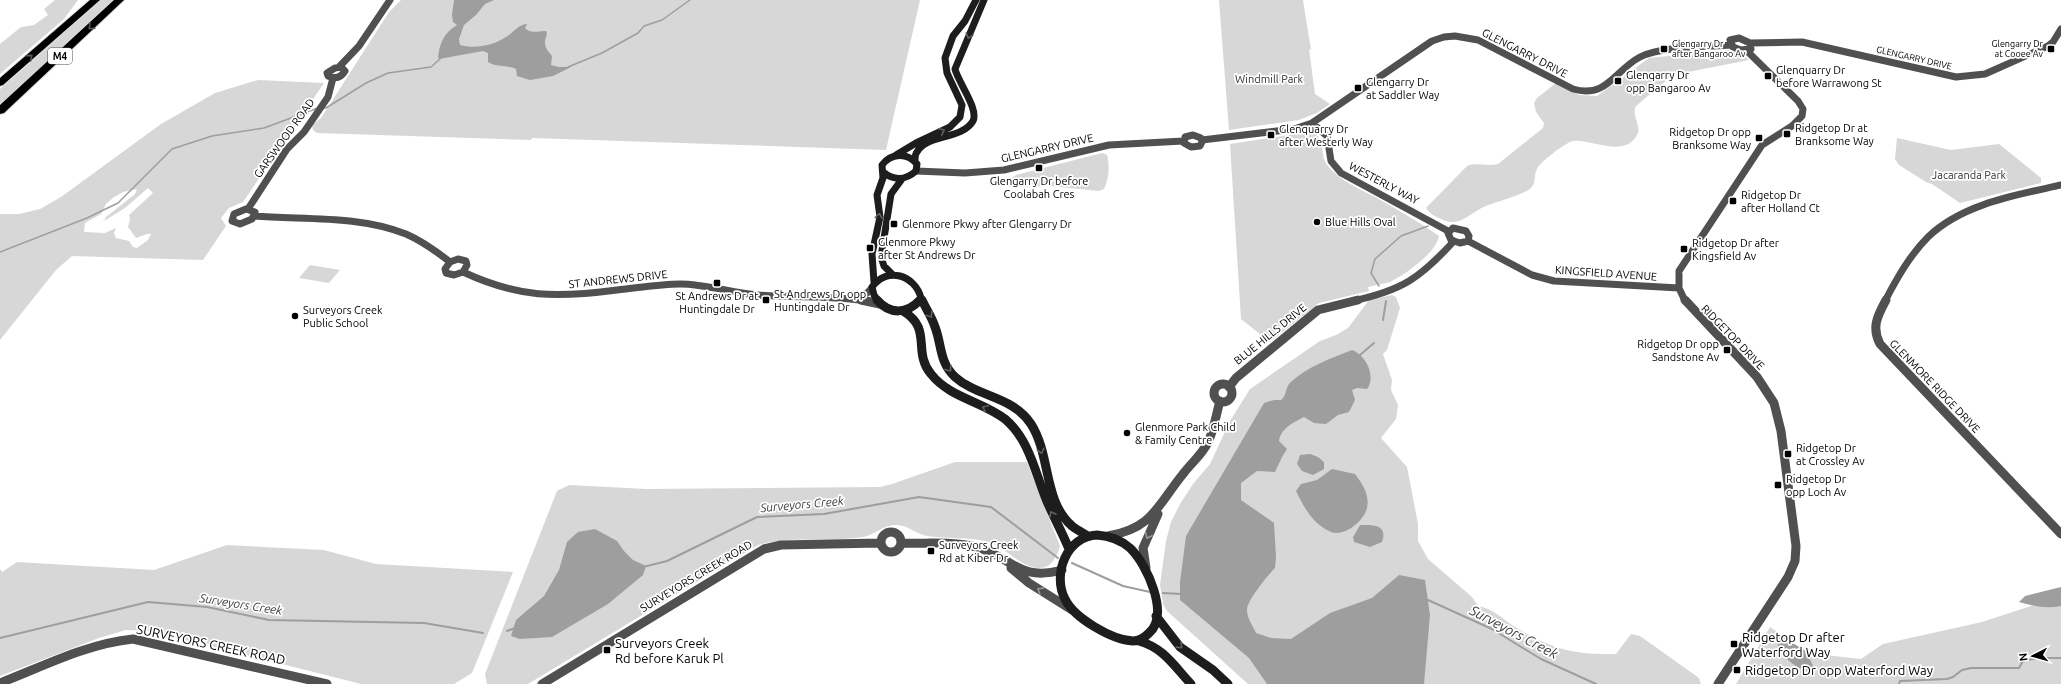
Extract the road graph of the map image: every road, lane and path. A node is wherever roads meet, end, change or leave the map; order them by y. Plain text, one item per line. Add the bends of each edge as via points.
1 (95, 0) edge
2 (119, 0) edge
3 (390, 0) edge
4 (976, 0) edge
5 (984, 0) edge
6 (970, 13) junction
7 (978, 14) junction
8 (2061, 29) edge
9 (1731, 45) junction
10 (1749, 47) junction
11 (0, 83) edge
12 (0, 111) edge
13 (1312, 123) junction
14 (1202, 140) junction
15 (1183, 141) junction
16 (896, 155) junction
17 (915, 161) junction
18 (916, 171) junction
19 (883, 172) junction
20 (902, 179) junction
21 (2061, 185) edge
22 (248, 209) junction
23 (254, 216) junction
24 (1448, 231) junction
25 (1468, 241) junction
26 (1454, 242) junction
27 (450, 262) junction
28 (463, 272) junction
29 (892, 274) junction
30 (873, 285) junction
31 (1679, 288) junction
32 (851, 298) junction
33 (920, 298) junction
34 (880, 304) junction
35 (903, 311) junction
36 (1229, 387) junction
37 (1220, 401) junction
38 (1162, 506) junction
39 (2061, 534) edge
40 (1088, 536) junction
41 (1108, 536) junction
42 (880, 543) junction
43 (902, 543) junction
44 (1069, 549) junction
45 (995, 555) junction
46 (1146, 568) junction
47 (1062, 570) junction
48 (1073, 611) junction
49 (1156, 616) junction
50 (1139, 641) junction
51 (0, 683) edge
52 (327, 684) edge
53 (542, 684) edge
54 (1191, 684) edge
55 (1228, 684) edge
56 (1718, 684) edge

11 -> 1 highway, M4
2 -> 12 highway, M4
3 - 22 street, GARSWOOD ROAD via 359,46 339,67 327,73 333,78 328,97 304,132 284,153
4 - 6 main road
5 - 7 main road
6 - 7 main road
16 -> 6 main road via 950,127 960,117 962,105 947,73 945,61 953,36
7 -> 17 main road via 955,69 974,107 974,118 962,131 920,147 915,153
8 - 10 street, GLENGARRY DRIVE via 2048,46 1985,74 1965,77 1938,74 1802,42
9 - 10 street via 1738,50
9 - 10 street, GLENGARRY DRIVE via 1730,40 1736,38
9 - 13 street, GLENGARRY DRIVE via 1645,55 1599,90 1587,93 1573,90 1482,42 1464,37 1443,37 1432,41
10 - 31 street via 1800,103 1804,116 1760,148 1679,271
13 - 14 street, GLENGARRY DRIVE via 1294,129
13 - 24 street, WESTERLY WAY via 1327,136 1331,161 1341,173
14 - 15 street via 1193,135 1187,136
14 - 15 street via 1202,144 1194,147
15 - 18 street, GLENGARRY DRIVE via 1103,146 999,170 960,173
16 - 17 main road via 905,155
16 - 19 main road via 884,162
17 - 18 main road
18 - 20 main road
19 - 20 main road via 892,178
30 -> 19 main road via 872,254 880,214 877,195
20 - 29 main road via 891,194 881,257 884,266
21 - 39 street, GLENMORE RIDGE DRIVE via 1966,212 1940,227 1923,242 1898,277 1874,326 1876,338 1886,350
22 - 23 street via 255,212
22 - 23 street via 234,214 232,221 237,224 244,223
23 - 27 street via 374,224 410,236
24 - 25 street via 1453,228 1463,229 1468,233
24 - 26 street via 1449,238
25 - 26 street
25 - 31 street, KINGSFIELD AVENUE via 1532,274 1554,281
26 - 36 street, BLUE HILLS DRIVE via 1425,272 1406,284 1318,310 1236,378
27 - 28 street via 458,259 466,261 467,265
27 - 28 street via 446,266 446,273 454,275
28 - 32 street, ST ANDREWS DRIVE via 498,287 546,295 589,295 634,286 670,284 759,295
29 - 30 main road via 880,277
29 - 33 main road via 916,284 920,290
30 - 32 street, ST ANDREWS DRIVE via 863,295
30 - 34 main road via 873,296
31 - 56 street, RIDGETOP DRIVE via 1691,309 1756,377 1774,403 1781,431 1796,546 1795,561 1788,577
32 - 34 street, ST ANDREWS DRIVE
33 - 35 main road via 913,307
33 -> 40 main road via 937,329 940,354 950,371 970,387 1013,405 1028,420 1038,438 1052,492 1060,511 1072,527
34 - 35 main road via 891,310
44 -> 35 main road via 1045,499 1021,436 999,415 953,393 932,377 921,354 919,323
36 - 37 street via 1234,394 1232,398
36 - 37 street via 1219,385 1213,390 1214,396
37 - 38 street via 1207,444 1180,477
38 - 41 street via 1141,526 1124,534
38 -> 46 street via 1145,542 1143,554
40 - 41 main road
40 - 44 main road via 1074,543
41 - 46 main road via 1130,547
42 - 43 street via 882,548 890,552 897,550
42 - 43 street via 885,534 892,533 901,537
42 - 53 street, SURVEYORS CREEK ROAD via 781,545 764,549
43 - 45 street via 968,546
44 - 47 main road
45 - 47 street via 1035,575 1049,575
48 -> 45 street via 1029,583
46 - 49 main road via 1154,591
47 - 48 main road via 1062,594
48 - 50 main road via 1118,638
49 - 50 main road via 1150,632
49 -> 55 main road via 1180,647
50 - 54 main road via 1154,645 1163,651
51 - 52 street, SURVEYORS CREEK ROAD via 90,647 133,639

